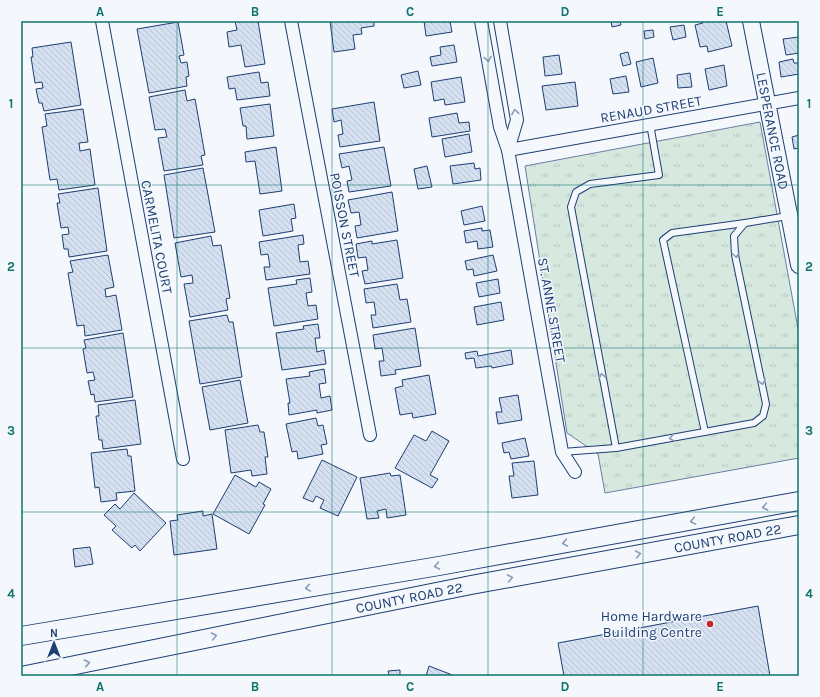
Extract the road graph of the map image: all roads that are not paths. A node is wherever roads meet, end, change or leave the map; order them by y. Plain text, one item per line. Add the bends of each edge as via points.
1 (102, 21) edge
2 (291, 21) edge
3 (481, 21) edge
4 (500, 21) edge
5 (751, 21) edge
6 (799, 98) edge
7 (766, 104) junction
8 (650, 124) junction
9 (508, 150) junction
10 (790, 216) junction
11 (745, 223) junction
12 (799, 265) edge
13 (705, 432) junction
14 (370, 435) dead end
15 (616, 448) junction
16 (562, 452) junction
17 (183, 459) dead end
18 (575, 472) dead end
19 (799, 501) edge
20 (799, 525) edge
21 (21, 636) edge
22 (21, 676) edge

1 - 17 street, CARMELITA COURT
2 - 14 street, POISSON STREET
3 -> 9 street, ST. ANNE STREET via 500,127
9 -> 4 street, ST. ANNE STREET via 517,120
5 - 7 main road, LESPERANCE ROAD
6 - 7 street, RENAUD STREET
7 - 8 street, RENAUD STREET
7 - 10 main road, LESPERANCE ROAD
8 - 9 street, RENAUD STREET
15 -> 8 lane via 571,207 576,192 590,184 659,175
9 - 16 street, ST. ANNE STREET
10 - 11 lane
10 - 12 main road, LESPERANCE ROAD
11 -> 13 lane via 734,236 735,255 766,404 763,416 754,423
11 - 13 lane via 672,233 663,240
13 -> 15 lane
15 - 16 lane
16 - 18 street, ST. ANNE STREET
19 -> 21 main road, COUNTY ROAD 22 via 439,566
22 -> 20 main road, COUNTY ROAD 22 via 456,588

